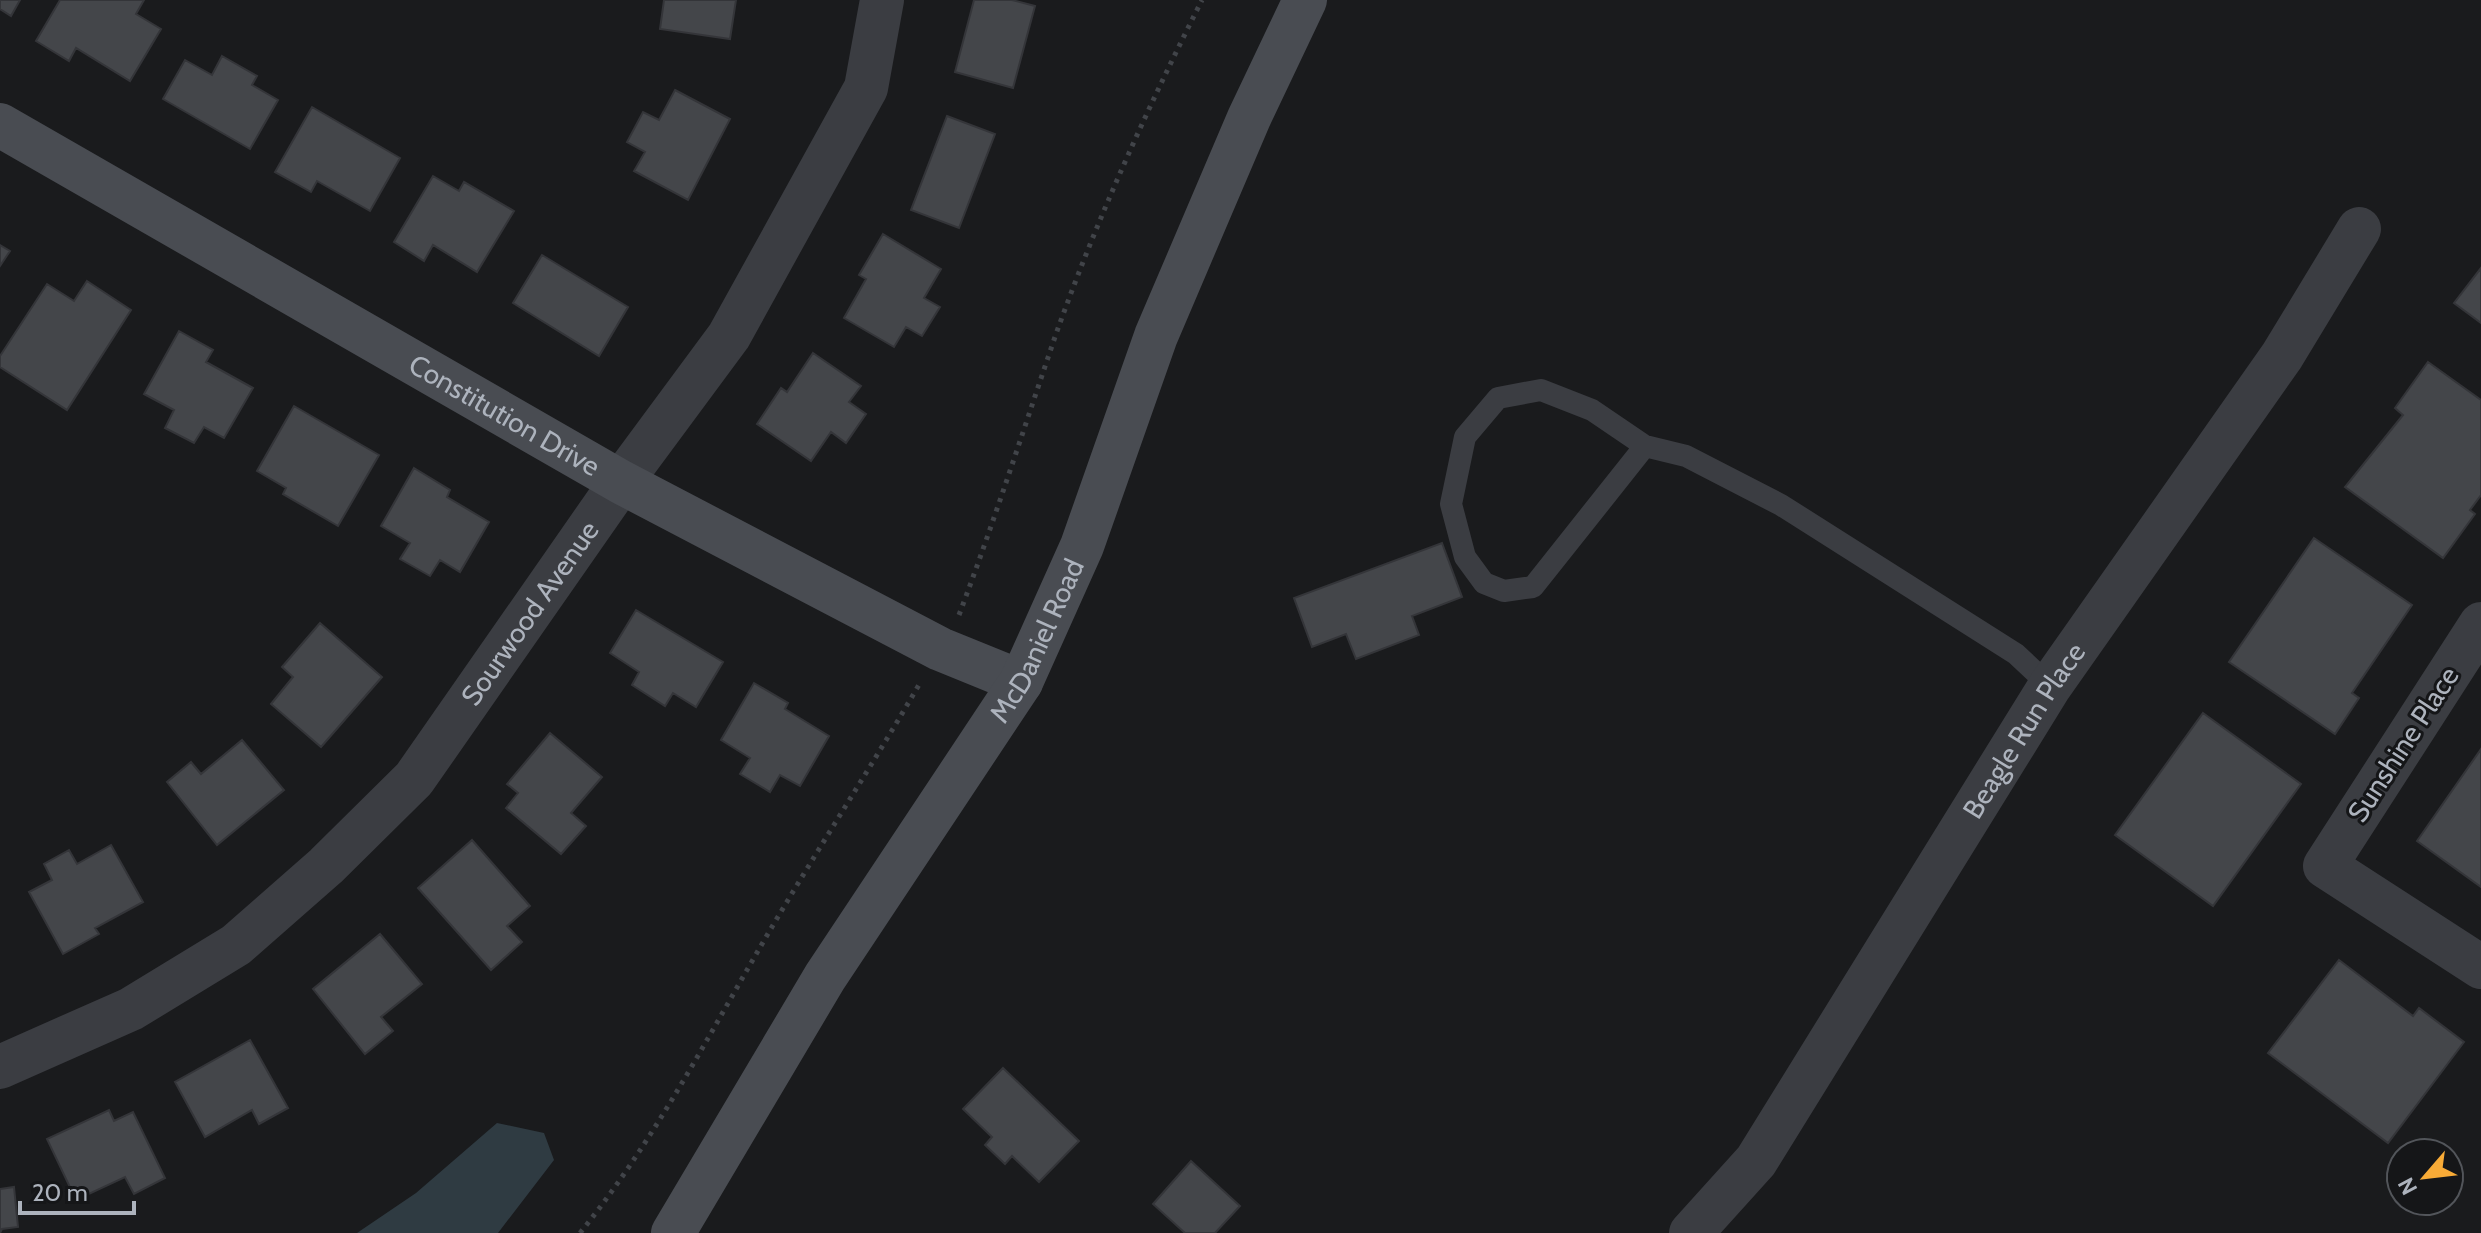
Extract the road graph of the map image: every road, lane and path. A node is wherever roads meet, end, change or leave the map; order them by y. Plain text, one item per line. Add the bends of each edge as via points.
1 (882, 0) edge
2 (1305, 0) edge
3 (0, 125) edge
4 (2359, 229) dead end
5 (1645, 446) junction
6 (621, 482) junction
7 (2481, 624) edge
8 (1021, 682) junction
9 (2050, 686) junction
10 (2481, 967) edge
11 (0, 1067) edge
12 (673, 1233) edge
13 (1691, 1233) edge

1 - 6 street, Sourwood Avenue via 866,88 729,336
2 - 8 main road, McDaniel Road via 1156,336 1082,546
3 - 6 main road, Constitution Drive
4 - 9 street, Beagle Run Place via 2282,356
5 - 5 lane via 1592,410 1541,390 1498,398 1465,437 1451,504 1465,557 1484,583 1504,591 1533,587
5 - 9 lane via 1686,456 1781,505 2016,654
6 - 8 main road, Constitution Drive via 940,649
6 - 11 street, Sourwood Avenue via 414,779 326,866 236,945 131,1009
7 - 10 street, Sunshine Place via 2325,866
8 - 12 main road, McDaniel Road via 825,977
9 - 13 street, Beagle Run Place via 1756,1161

